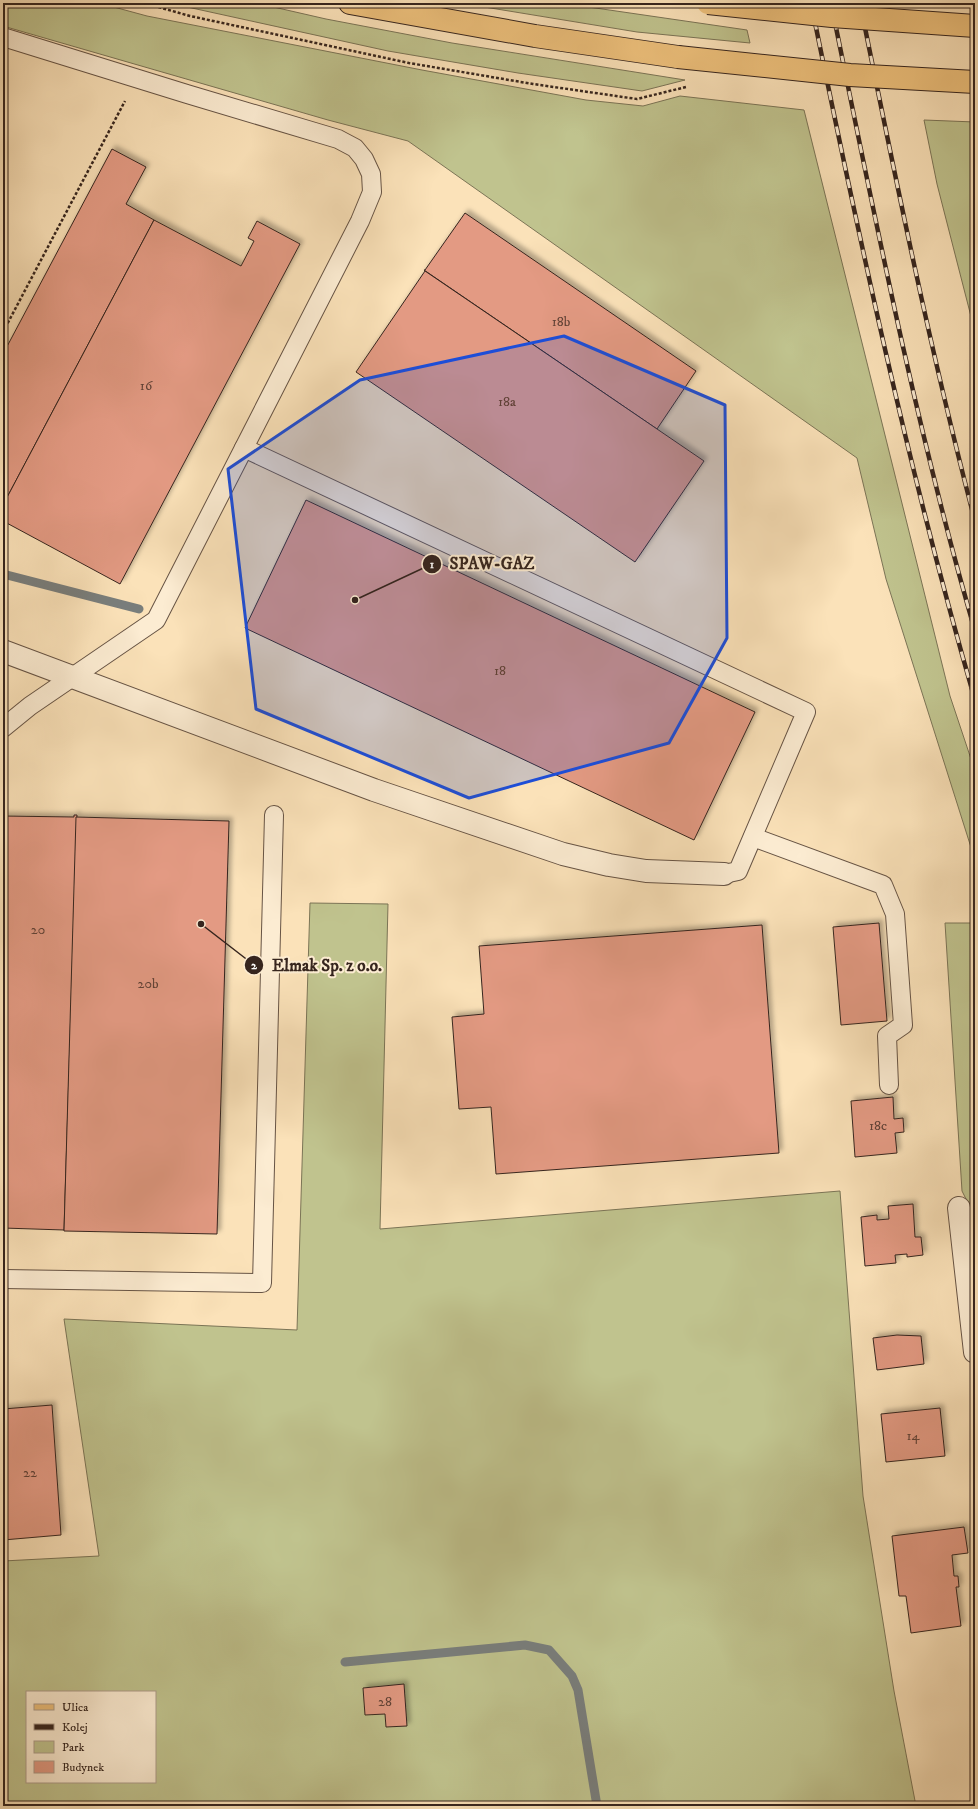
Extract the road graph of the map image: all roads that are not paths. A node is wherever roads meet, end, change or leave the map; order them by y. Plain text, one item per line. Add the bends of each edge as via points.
1 (350, 3) edge
2 (708, 3) edge
3 (975, 26) edge
4 (3, 37) edge
5 (975, 82) edge
6 (244, 448) junction
7 (3, 651) edge
8 (72, 678) junction
9 (3, 728) edge
10 (274, 815) dead end
11 (753, 837) junction
12 (724, 874) joint
13 (890, 1085) dead end
14 (959, 1208) dead end
15 (3, 1279) edge
16 (975, 1352) edge

1 - 5 main road, bridge via 535,36 678,57 850,75
2 - 3 main road, bridge via 832,16
4 - 6 lane via 338,139 355,148 364,159 371,174 372,192 360,221
6 - 8 lane via 156,620
6 - 11 lane via 806,712
7 - 8 street
8 - 9 lane
8 - 12 street via 374,790 563,854 646,871
10 - 15 lane via 262,1283
11 - 12 lane via 738,871
11 - 13 lane via 883,884 895,914 903,1024 887,1036
14 - 16 street

